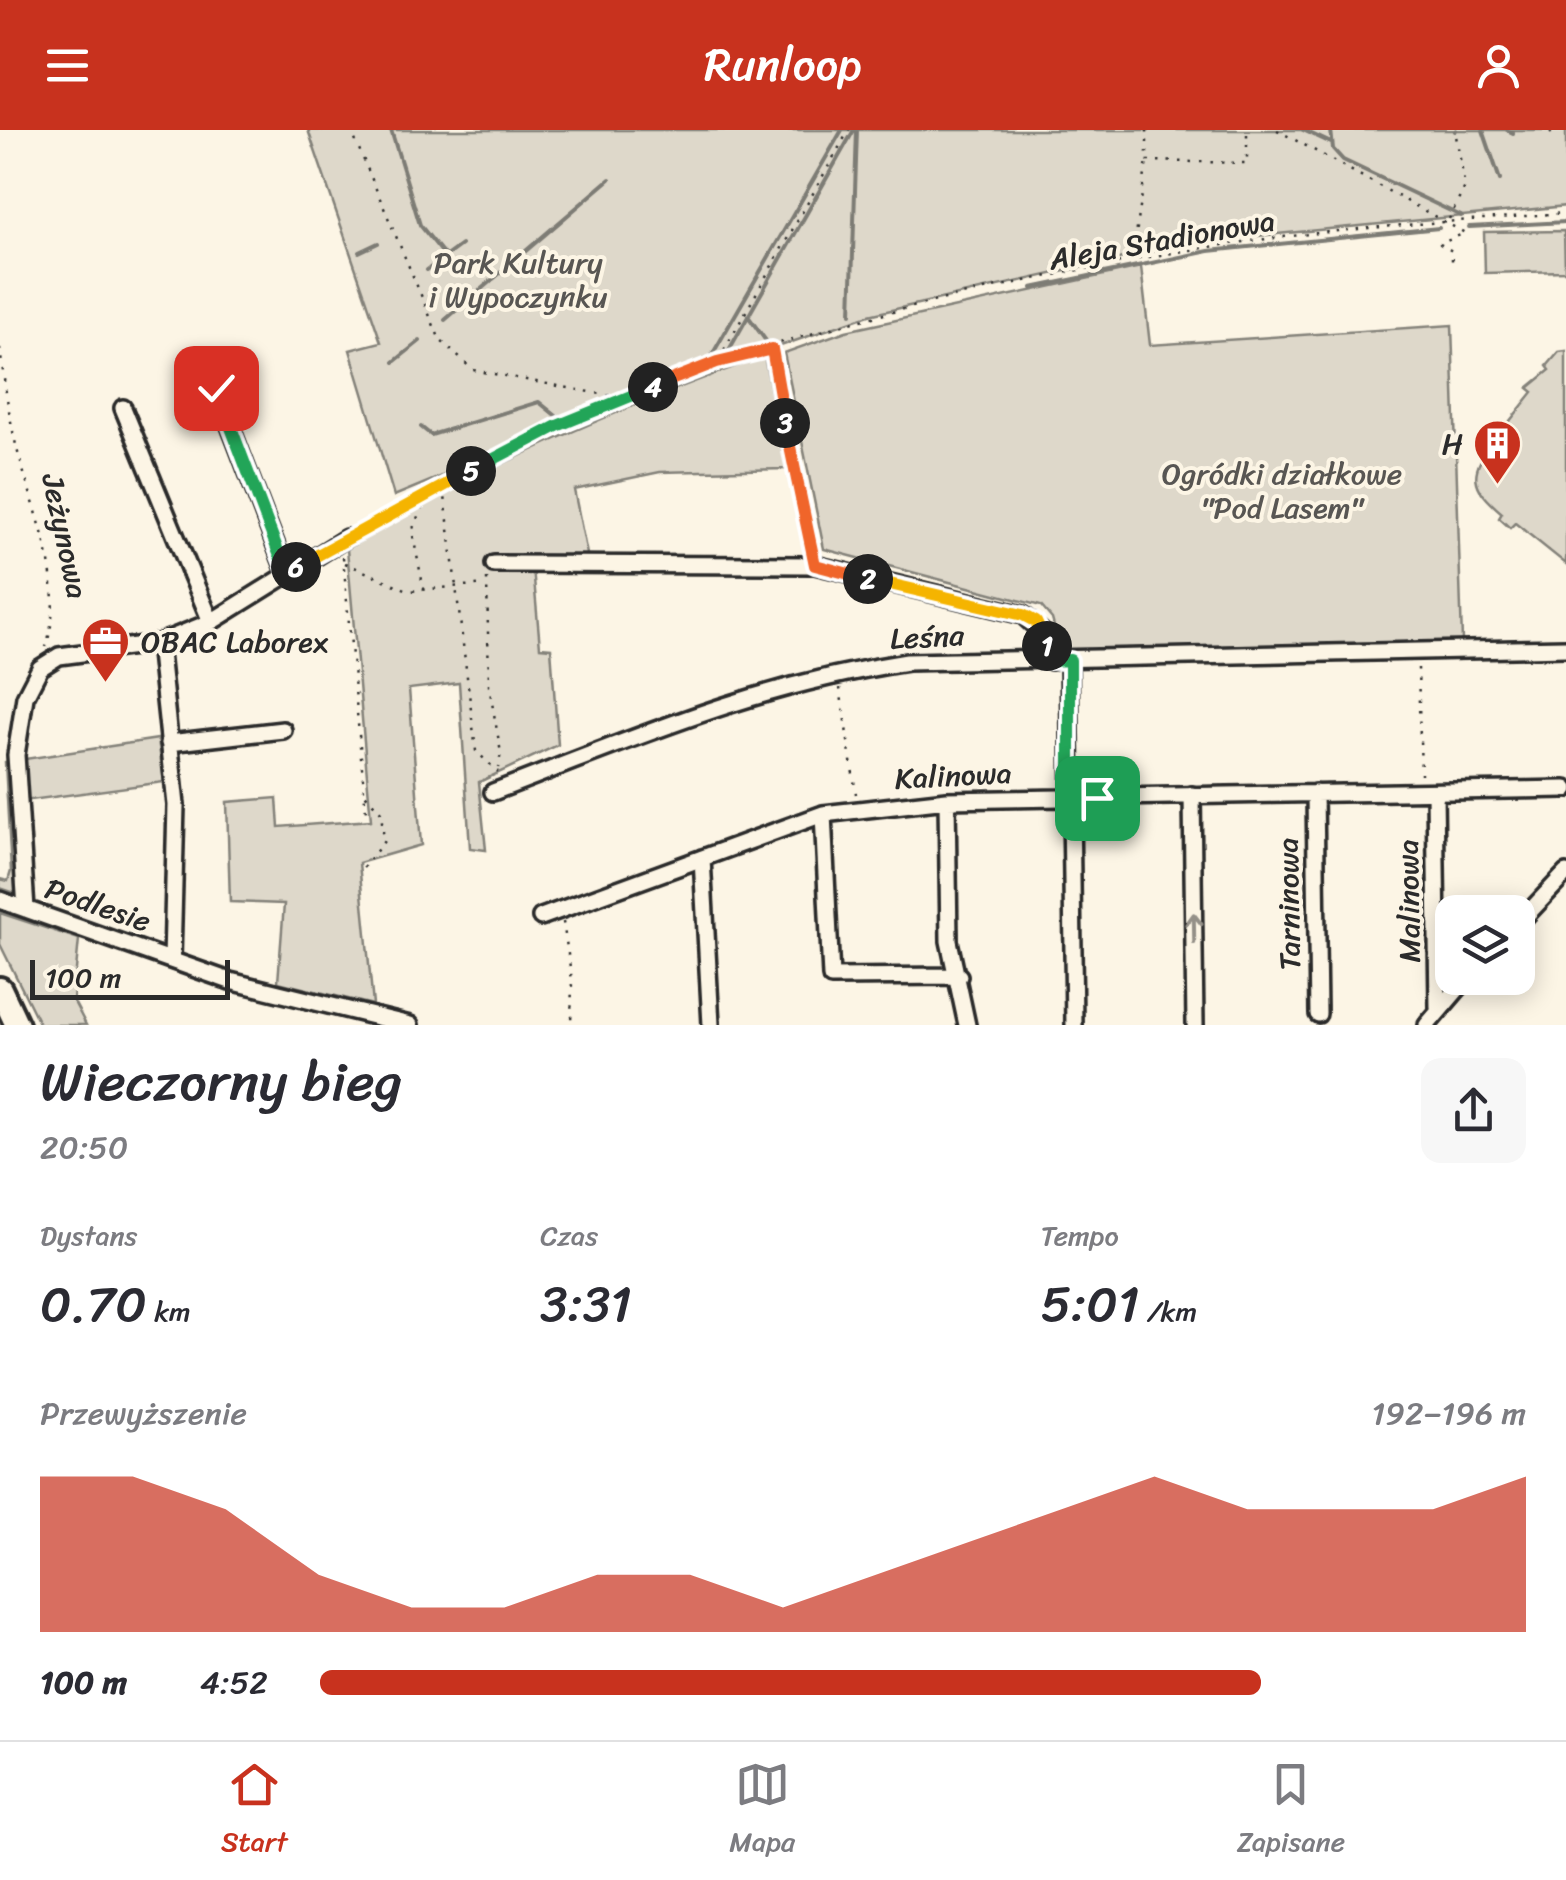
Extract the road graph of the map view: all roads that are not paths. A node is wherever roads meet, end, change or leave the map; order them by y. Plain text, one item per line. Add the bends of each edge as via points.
1 (216, 388) dead end
2 (123, 408) dead end
3 (344, 540) road end
4 (494, 564) dead end
5 (286, 572) junction
6 (211, 622) junction
7 (159, 643) junction
8 (1566, 648) edge
9 (1070, 660) junction
10 (1050, 661) junction
11 (283, 730) dead end
12 (169, 742) junction
13 (1428, 788) junction
14 (1566, 790) edge
15 (492, 792) dead end
16 (1316, 793) junction
17 (1192, 795) junction
18 (1070, 798) junction
19 (947, 800) junction
20 (823, 814) junction
21 (702, 858) junction
22 (1566, 873) edge
23 (0, 900) edge
24 (1535, 906) edge
25 (26, 910) junction
26 (541, 917) dead end
27 (172, 960) junction
28 (960, 976) junction
29 (0, 990) edge
30 (1451, 995) edge
31 (1438, 1008) junction
32 (1318, 1014) dead end
33 (17, 1025) edge
34 (410, 1025) edge
35 (710, 1025) edge
36 (967, 1025) edge
37 (1074, 1025) edge
38 (1196, 1025) edge
39 (1427, 1025) edge

1 - 5 street
2 - 6 street
3 - 5 street
4 - 10 street via 815,565 1023,615 1045,634
5 - 6 street
6 - 7 street
7 - 12 street
7 - 25 street via 59,656 40,668 25,697 16,755
8 - 9 street, Leśna
9 - 10 street, Leśna
9 - 18 street
10 - 15 street, Leśna via 907,662 838,672 730,700
11 - 12 street
12 - 27 street via 176,805
13 - 14 street, Kalinowa
13 - 16 street, Kalinowa
13 - 31 street, Malinowa
16 - 17 street, Kalinowa
16 - 32 street, Tarninowa
17 - 18 street, Kalinowa
38 -> 17 street
18 - 19 street, Kalinowa
18 - 37 street
19 - 20 street, Kalinowa
19 - 28 street via 949,941
20 - 21 street, Kalinowa
20 - 28 street via 831,977
21 - 26 street, Kalinowa
21 - 35 street
22 - 24 street
23 - 25 street, Podlesie
25 - 27 street, Podlesie
27 - 34 street, Podlesie via 288,997
28 - 36 street
29 - 33 main road
30 - 31 street
31 - 39 street

